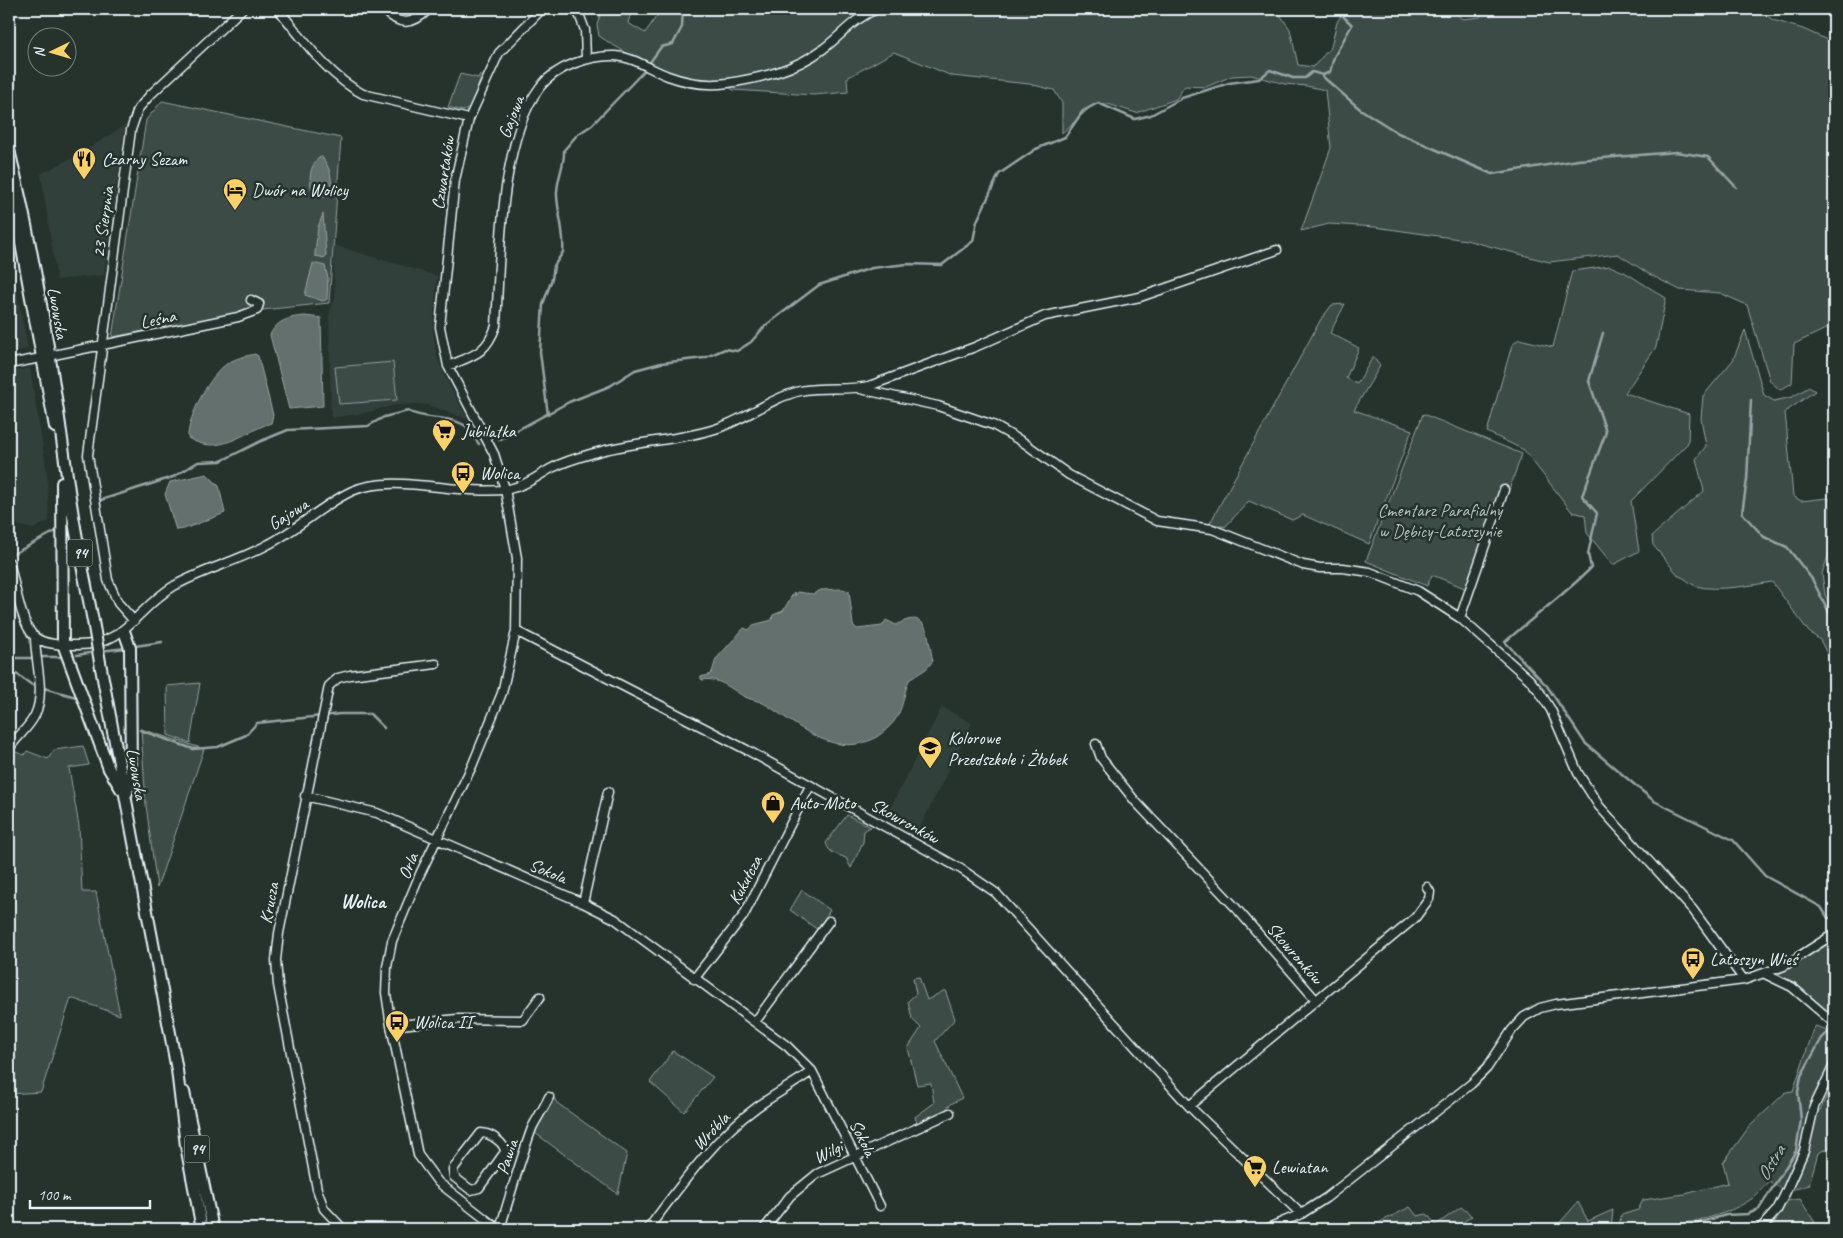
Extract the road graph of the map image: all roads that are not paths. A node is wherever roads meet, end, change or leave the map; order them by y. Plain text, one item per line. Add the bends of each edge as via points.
1 (278, 9) edge
2 (384, 9) edge
3 (429, 9) edge
4 (542, 9) edge
5 (576, 9) edge
6 (877, 9) edge
7 (239, 10) edge
8 (586, 59) junction
9 (468, 119) junction
10 (9, 150) edge
11 (9, 179) edge
12 (1277, 250) dead end
13 (251, 300) dead end
14 (103, 345) junction
15 (84, 349) junction
16 (45, 357) junction
17 (99, 363) junction
18 (9, 364) edge
19 (448, 366) junction
20 (856, 389) junction
21 (60, 454) junction
22 (68, 484) junction
23 (506, 489) junction
24 (1504, 490) dead end
25 (9, 562) edge
26 (1460, 618) junction
27 (134, 621) junction
28 (124, 631) junction
29 (516, 631) junction
30 (35, 637) junction
31 (63, 644) junction
32 (436, 664) dead end
33 (1096, 744) dead end
34 (9, 749) edge
35 (810, 786) junction
36 (608, 792) dead end
37 (306, 796) junction
38 (125, 798) junction
39 (437, 838) junction
40 (1427, 887) dead end
41 (583, 903) junction
42 (829, 921) dead end
43 (1834, 934) edge
44 (1765, 974) junction
45 (694, 979) junction
46 (1744, 980) junction
47 (540, 997) dead end
48 (1316, 1000) junction
49 (754, 1022) junction
50 (1833, 1022) edge
51 (391, 1026) junction
52 (1834, 1065) edge
53 (177, 1070) junction
54 (812, 1072) junction
55 (549, 1097) dead end
56 (1189, 1106) junction
57 (950, 1113) dead end
58 (855, 1156) junction
59 (476, 1189) joint
60 (880, 1206) dead end
61 (1301, 1214) junction
62 (202, 1229) edge
63 (213, 1229) edge
64 (343, 1229) edge
65 (499, 1229) edge
66 (648, 1229) edge
67 (764, 1229) edge
68 (1266, 1229) edge
69 (1760, 1229) edge

1 - 9 street via 335,76 348,86 363,94
2 - 3 street via 392,19 406,22 419,19
4 - 9 street, Czwartaków via 499,53
5 - 8 street via 584,30
6 - 8 street, Gajowa via 852,22 806,60 768,75 721,84 700,84 668,76 616,56
7 - 14 street, 23 Sierpnia via 138,109
8 - 19 street, Gajowa via 560,70 541,85 529,105 515,146 503,207 496,326 490,342 477,354
9 - 19 street, Czwartaków via 455,180 440,327
10 - 16 main road, Lwowska / 94
11 - 16 main road, Lwowska / 94
12 - 20 street via 1140,297 1045,316 975,347
13 - 14 street, Leśna via 259,304 257,310 238,318
14 - 15 street, Leśna
14 - 17 street, 23 Sierpnia
15 - 16 street, Leśna
15 - 17 street
16 - 18 street, Leśna
16 - 21 main road, Lwowska / 94
16 - 22 main road, Lwowska / 94 via 61,424
17 - 27 street, 23 Sierpnia via 89,438 89,470 108,580 118,603
19 - 23 street via 489,444
20 - 23 street, Gajowa via 813,389 785,396 719,428 599,451 552,468 528,484
20 - 26 street via 938,406 993,425 1069,475 1157,521 1212,530 1312,566 1370,572 1418,591
21 - 22 main road, Lwowska / 94
21 - 31 main road via 64,520
22 - 38 main road, Lwowska / 94, bridge
23 - 27 street, Gajowa via 377,484 352,491 266,546 175,586
23 - 29 street, Orla via 517,558
24 - 26 street
25 - 30 street via 26,624
26 - 46 street via 1539,691 1551,710 1578,773 1600,806 1693,910
27 - 28 street, Gajowa
28 - 31 street, Gajowa via 109,640 90,645
28 - 38 main road via 130,648 131,775
29 - 35 street, Skowronków
29 - 39 street, Orla via 502,693
30 - 31 street
30 - 34 street via 38,708
31 - 38 main road via 109,769
32 - 37 street, Krucza via 338,678 329,686
33 - 48 street, Skowronków via 1101,758 1135,801 1236,908
35 - 45 street, Kukułcza via 744,916
35 - 56 street, Skowronków via 961,869 996,893
36 - 41 street
37 - 39 street, Sokola via 377,813
37 - 64 street, Krucza via 279,933 278,984 317,1189 324,1209
38 - 53 main road, Lwowska / 94
39 - 41 street, Sokola
39 - 51 street, Orla via 392,942 386,993
40 - 48 street, Skowronków via 1429,899 1415,918
41 - 45 street, Sokola via 615,919
42 - 49 street
43 - 44 street via 1793,961
44 - 46 street
44 - 50 street via 1792,987
45 - 49 street, Sokola
46 - 61 street via 1556,1004 1534,1011 1518,1022 1492,1062 1471,1084
47 - 51 street via 523,1020 457,1019
48 - 56 street, Skowronków
49 - 54 street, Sokola via 788,1046
51 - 65 street, Orla via 412,1134 422,1163 438,1182
52 - 69 street via 1814,1107 1807,1143 1784,1196 1777,1210
53 - 62 main road, Lwowska / 94 via 186,1146
53 - 63 main road, Lwowska / 94
54 - 58 street, Sokola
54 - 66 street, Wróbla via 757,1107 730,1130
55 - 65 street, Pawia via 533,1128
56 - 61 street, Skowronków
57 - 58 street, Wilgi
58 - 60 street, Sokola
58 - 67 street, Wilgi via 803,1184
59 - 59 street via 468,1188 454,1177 453,1169 478,1134 484,1133 504,1146 506,1152
61 - 68 street

